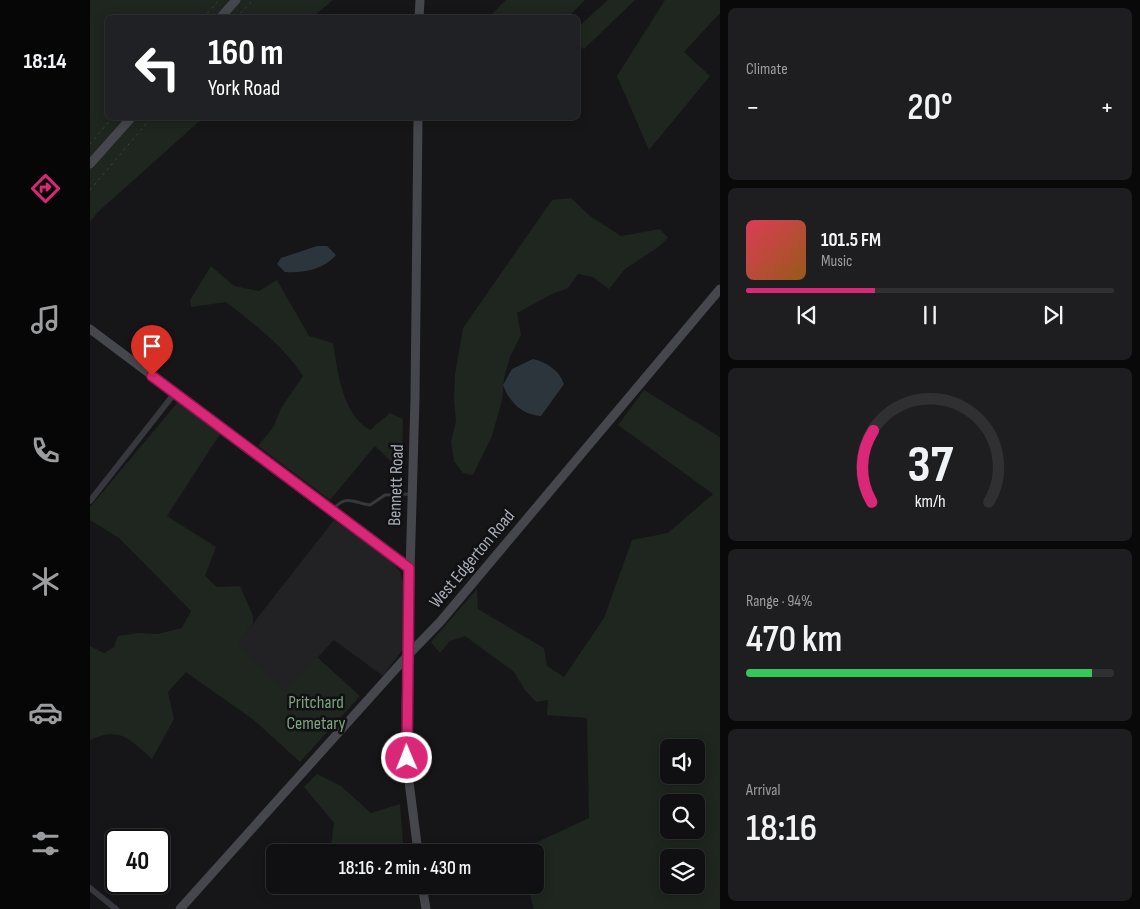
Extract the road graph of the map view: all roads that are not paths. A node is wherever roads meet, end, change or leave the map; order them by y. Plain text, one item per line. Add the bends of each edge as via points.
1 (236, 0) edge
2 (420, 0) edge
3 (223, 15) edge
4 (419, 15) edge
5 (129, 120) edge
6 (418, 120) edge
7 (90, 164) edge
8 (720, 289) edge
9 (90, 329) edge
10 (174, 394) junction
11 (412, 494) junction
12 (90, 502) edge
13 (331, 510) junction
14 (409, 568) junction
15 (409, 654) junction
16 (417, 844) edge
17 (90, 888) edge
18 (424, 894) edge
19 (116, 909) edge
20 (180, 909) edge
21 (426, 909) edge

1 - 3 street
2 - 4 street
5 - 7 street
6 - 11 street, Bennett Road
8 - 15 street, West Edgerton Road via 446,615
9 - 10 street
10 - 12 street
10 - 13 street
11 - 13 lane via 385,495 370,505 346,499
11 - 14 street, Bennett Road
13 - 14 street
14 - 15 street, Bennett Road
15 - 16 street, Bennett Road via 406,709 408,774
15 - 20 street, West Edgerton Road
17 - 19 street
18 - 21 street

